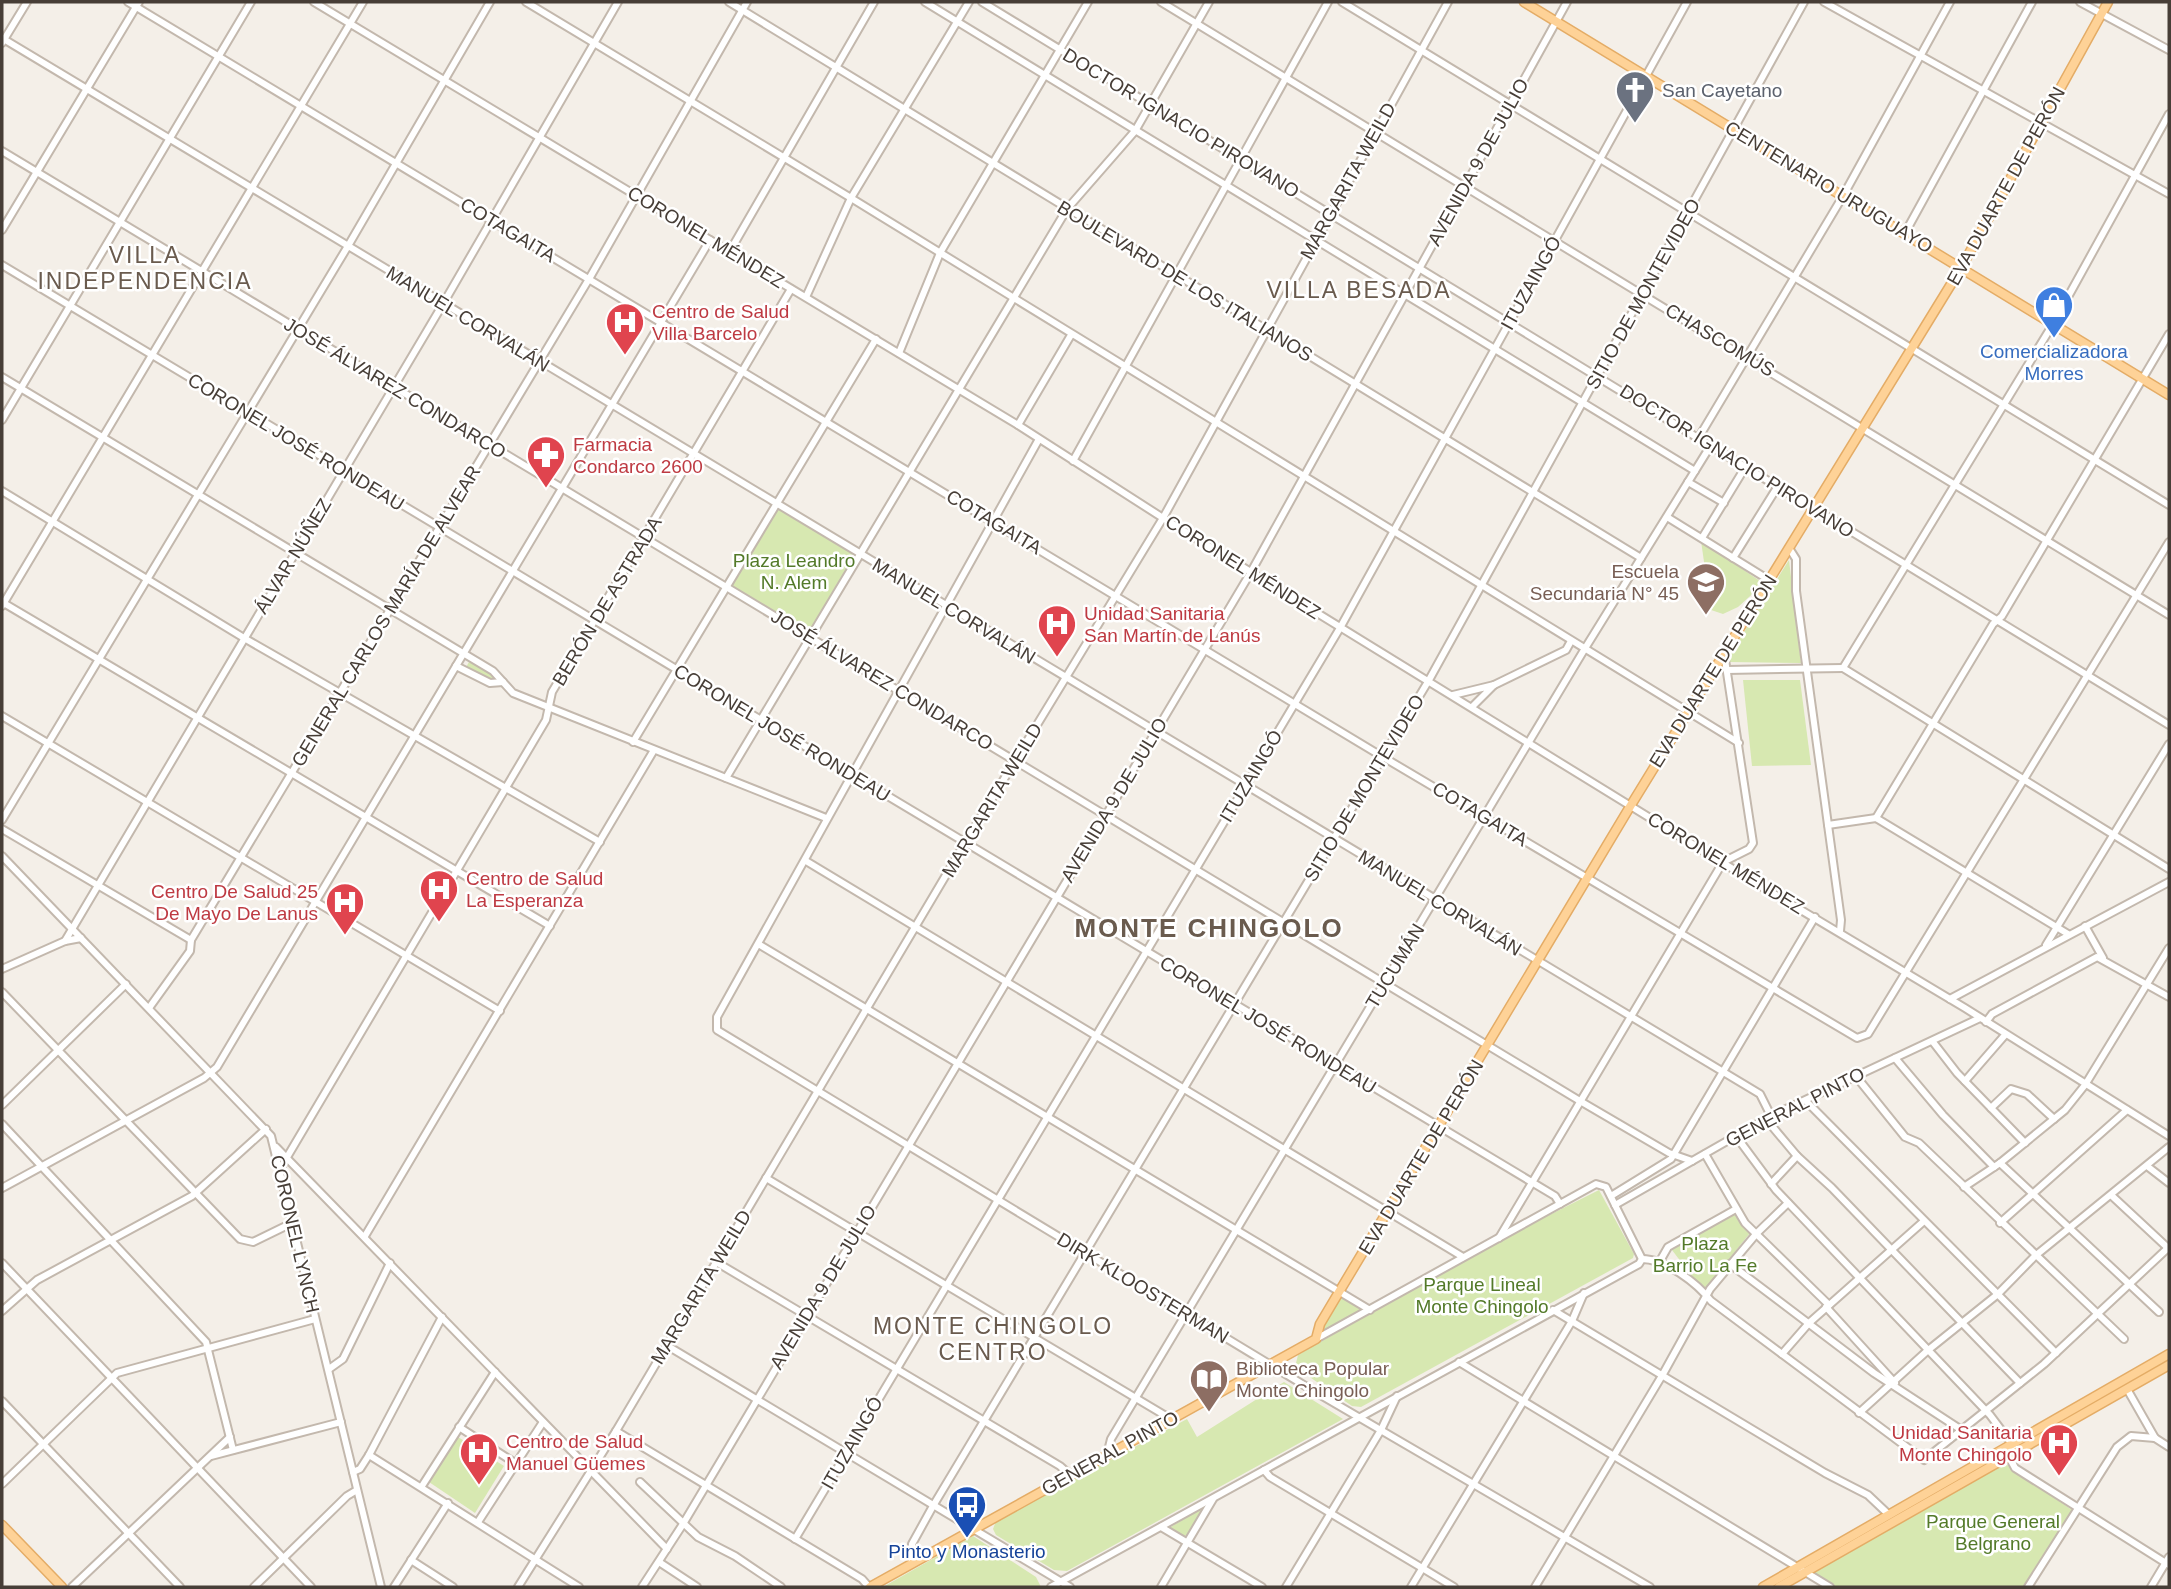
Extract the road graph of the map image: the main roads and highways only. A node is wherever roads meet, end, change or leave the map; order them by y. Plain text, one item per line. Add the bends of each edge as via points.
1 (1524, 2) edge
2 (2108, 2) edge
3 (1961, 268) junction
4 (2169, 395) edge
5 (1317, 1339) joint
6 (2169, 1354) edge
7 (2169, 1365) edge
8 (2, 1525) edge
9 (62, 1587) edge
10 (869, 1587) edge
11 (1763, 1587) edge
12 (1779, 1587) edge

1 - 3 main road, CENTENARIO URUGUAYO
2 - 3 main road, EVA DUARTE DE PERÓN
3 - 4 main road, CENTENARIO URUGUAYO
3 - 5 main road, EVA DUARTE DE PERÓN via 1631,805 1320,1324
5 - 10 main road, GENERAL PINTO
6 - 11 main road
7 - 12 main road
8 - 9 main road

